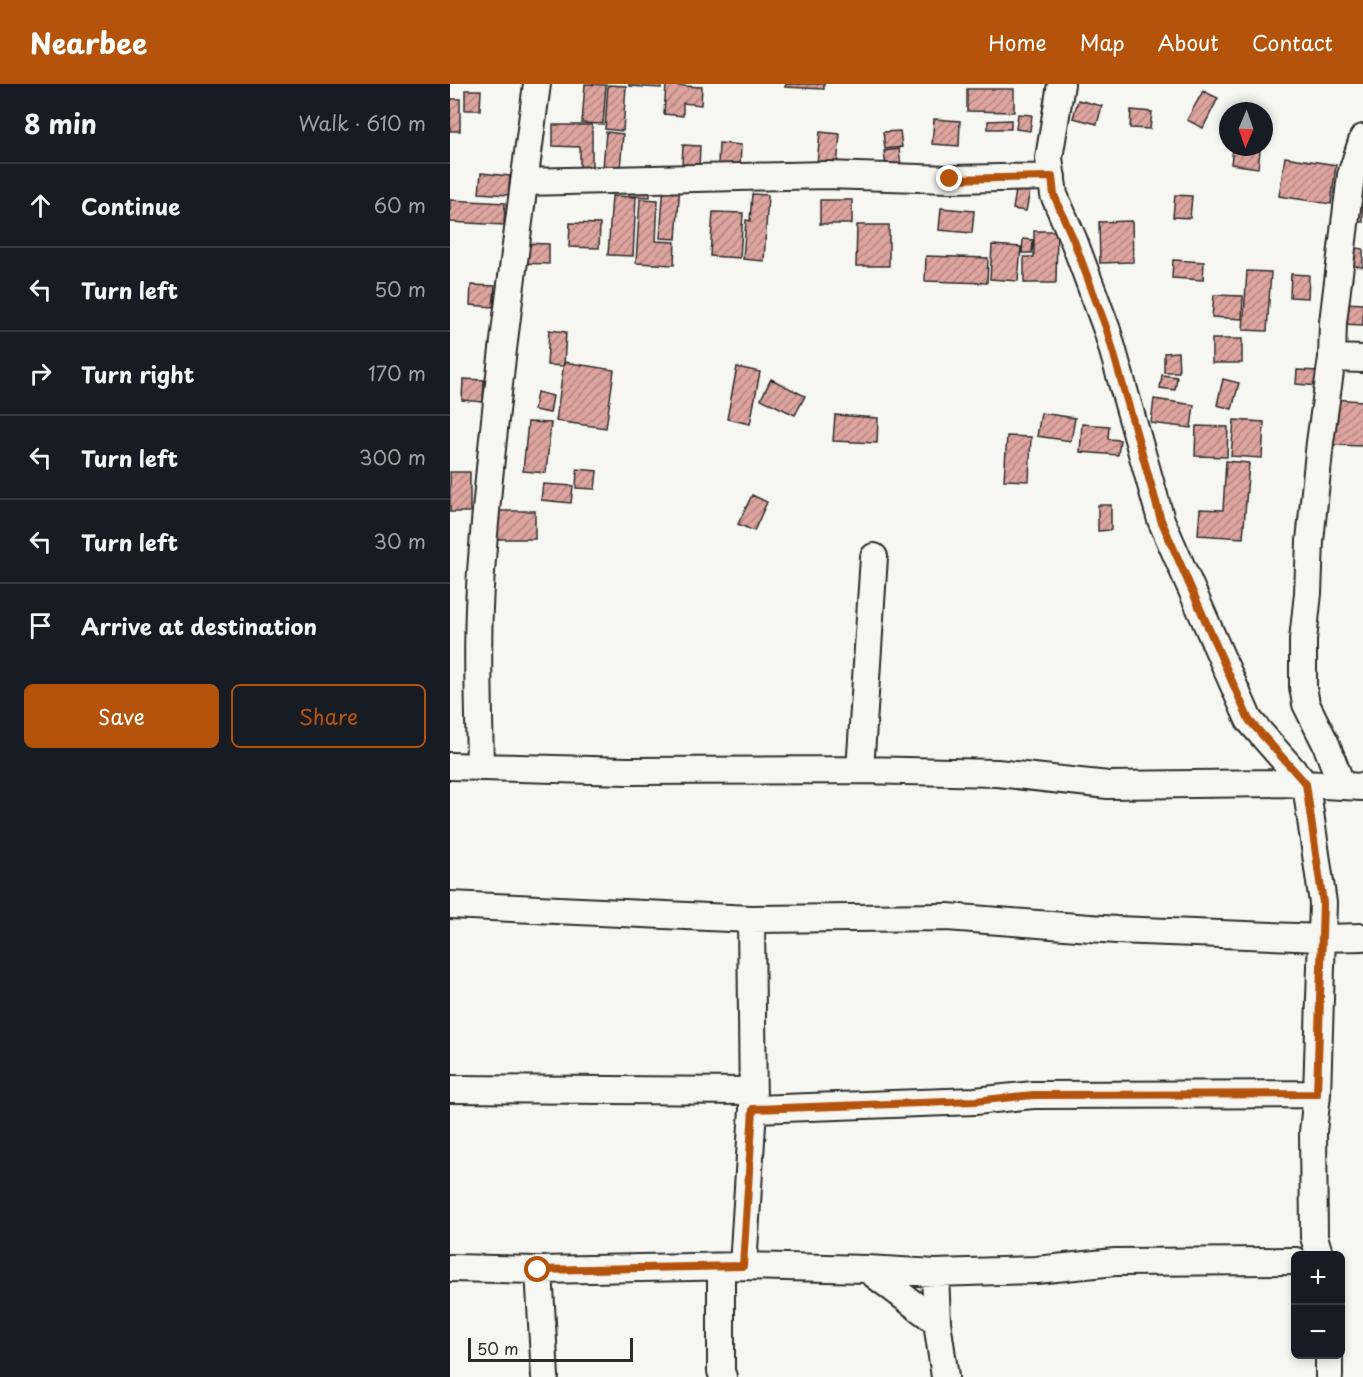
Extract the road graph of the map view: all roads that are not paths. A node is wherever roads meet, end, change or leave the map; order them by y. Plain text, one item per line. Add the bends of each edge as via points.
1 (537, 84) edge
2 (1061, 84) edge
3 (1363, 138) edge
4 (1052, 177) junction
5 (524, 182) junction
6 (1332, 358) junction
7 (1363, 360) edge
8 (874, 557) dead end
9 (450, 766) edge
10 (480, 767) junction
11 (860, 770) junction
12 (1306, 784) junction
13 (1353, 787) edge
14 (450, 904) edge
15 (751, 919) junction
16 (1363, 937) edge
17 (1322, 938) junction
18 (450, 1089) edge
19 (1317, 1094) junction
20 (753, 1100) junction
21 (1318, 1251) edge
22 (1291, 1261) edge
23 (732, 1266) junction
24 (450, 1268) edge
25 (867, 1269) junction
26 (538, 1270) junction
27 (935, 1273) junction
28 (937, 1322) junction
29 (1329, 1359) edge
30 (545, 1377) edge
31 (723, 1377) edge
32 (945, 1377) edge
33 (1329, 1377) edge

1 - 5 street
2 - 4 street via 1049,158
3 - 6 street via 1351,175
4 - 5 street via 950,179 826,174
4 - 12 street via 1054,195 1107,330 1161,520 1249,720
5 - 10 street via 481,572
6 - 7 street
6 - 13 street via 1310,541 1303,687 1306,704 1326,744
8 - 11 street
9 - 10 street
10 - 11 street
11 - 12 street via 997,773 1108,785
12 - 13 street
12 - 17 street via 1323,903
14 - 15 street
15 - 17 street via 946,917 1116,930
15 - 20 street
16 - 17 street
17 - 19 street
18 - 20 street
19 - 20 street via 1033,1095 975,1101
19 - 21 street via 1313,1132 1314,1237
20 - 23 street
22 - 27 street via 1115,1262 1036,1270
23 - 25 street
23 - 26 street
23 - 31 street
24 - 26 street
25 - 27 street
25 - 28 street
26 - 30 street
27 - 28 street
28 - 32 street
29 - 33 street

